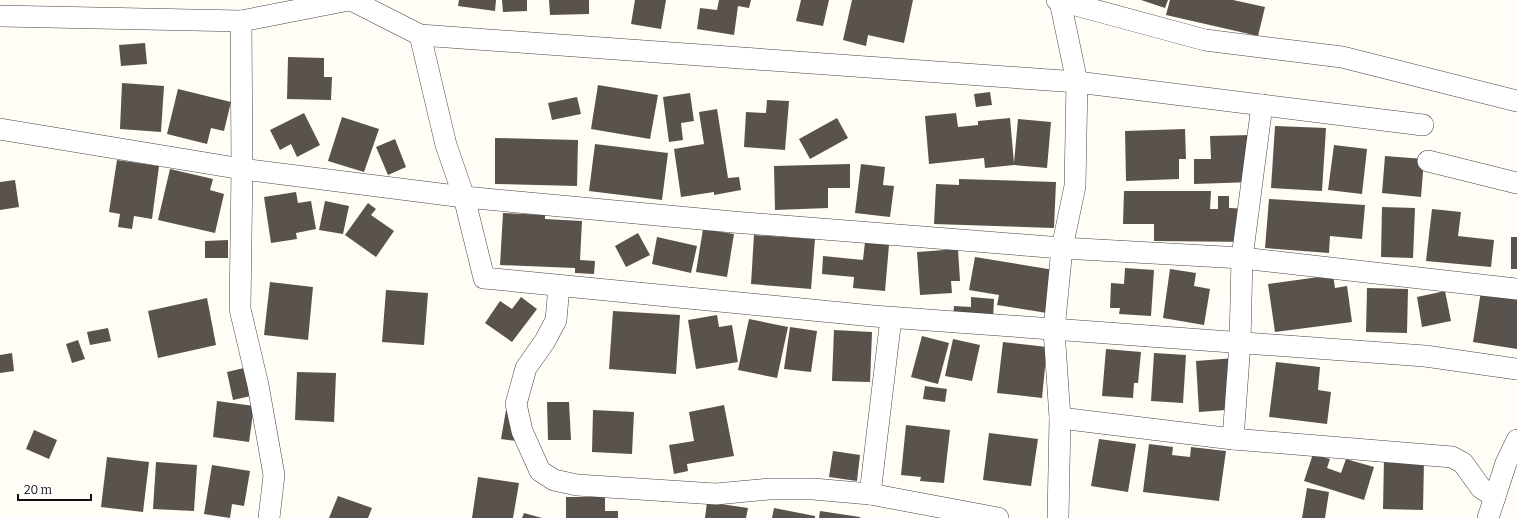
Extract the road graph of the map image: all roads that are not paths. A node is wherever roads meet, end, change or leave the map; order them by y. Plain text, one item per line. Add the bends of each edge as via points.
1 (350, 0) edge
2 (1059, 1) edge
3 (0, 16) edge
4 (241, 22) junction
5 (420, 35) junction
6 (1077, 82) junction
7 (1517, 101) edge
8 (1262, 105) junction
9 (1422, 125) dead end
10 (0, 129) edge
11 (1428, 161) dead end
12 (242, 169) junction
13 (1517, 184) edge
14 (464, 198) junction
15 (1062, 248) junction
16 (1242, 258) junction
17 (559, 286) junction
18 (1517, 289) edge
19 (892, 318) junction
20 (1054, 330) junction
21 (1240, 343) junction
22 (1517, 369) edge
23 (1060, 418) junction
24 (1233, 439) junction
25 (1517, 440) edge
26 (870, 494) junction
27 (1495, 497) junction
28 (269, 518) edge
29 (998, 518) edge
30 (1058, 518) edge
31 (1488, 518) edge

1 - 4 street
1 - 5 street
2 - 6 street
2 - 7 street via 1205,40 1342,57
3 - 4 street
4 - 12 street
5 - 6 street
5 - 14 street via 446,145
6 - 8 street
6 - 15 street via 1075,186
8 - 9 street
8 - 16 street
10 - 12 street
11 - 13 street
12 - 14 street
12 - 28 street via 240,309 258,385 274,475
14 - 15 street
14 - 17 street via 484,278
15 - 16 street
15 - 20 street
16 - 18 street
16 - 21 street
17 - 19 street
17 - 26 street via 556,320 526,368 516,404 522,431 540,471 554,480 577,485 716,494 769,489 813,489
19 - 20 street
19 - 26 street
20 - 21 street
20 - 23 street
21 - 22 street via 1425,356
21 - 24 street
23 - 24 street
23 - 30 street
24 - 27 street via 1452,456 1463,463 1480,488
25 - 27 street
26 - 29 street
27 - 31 street

